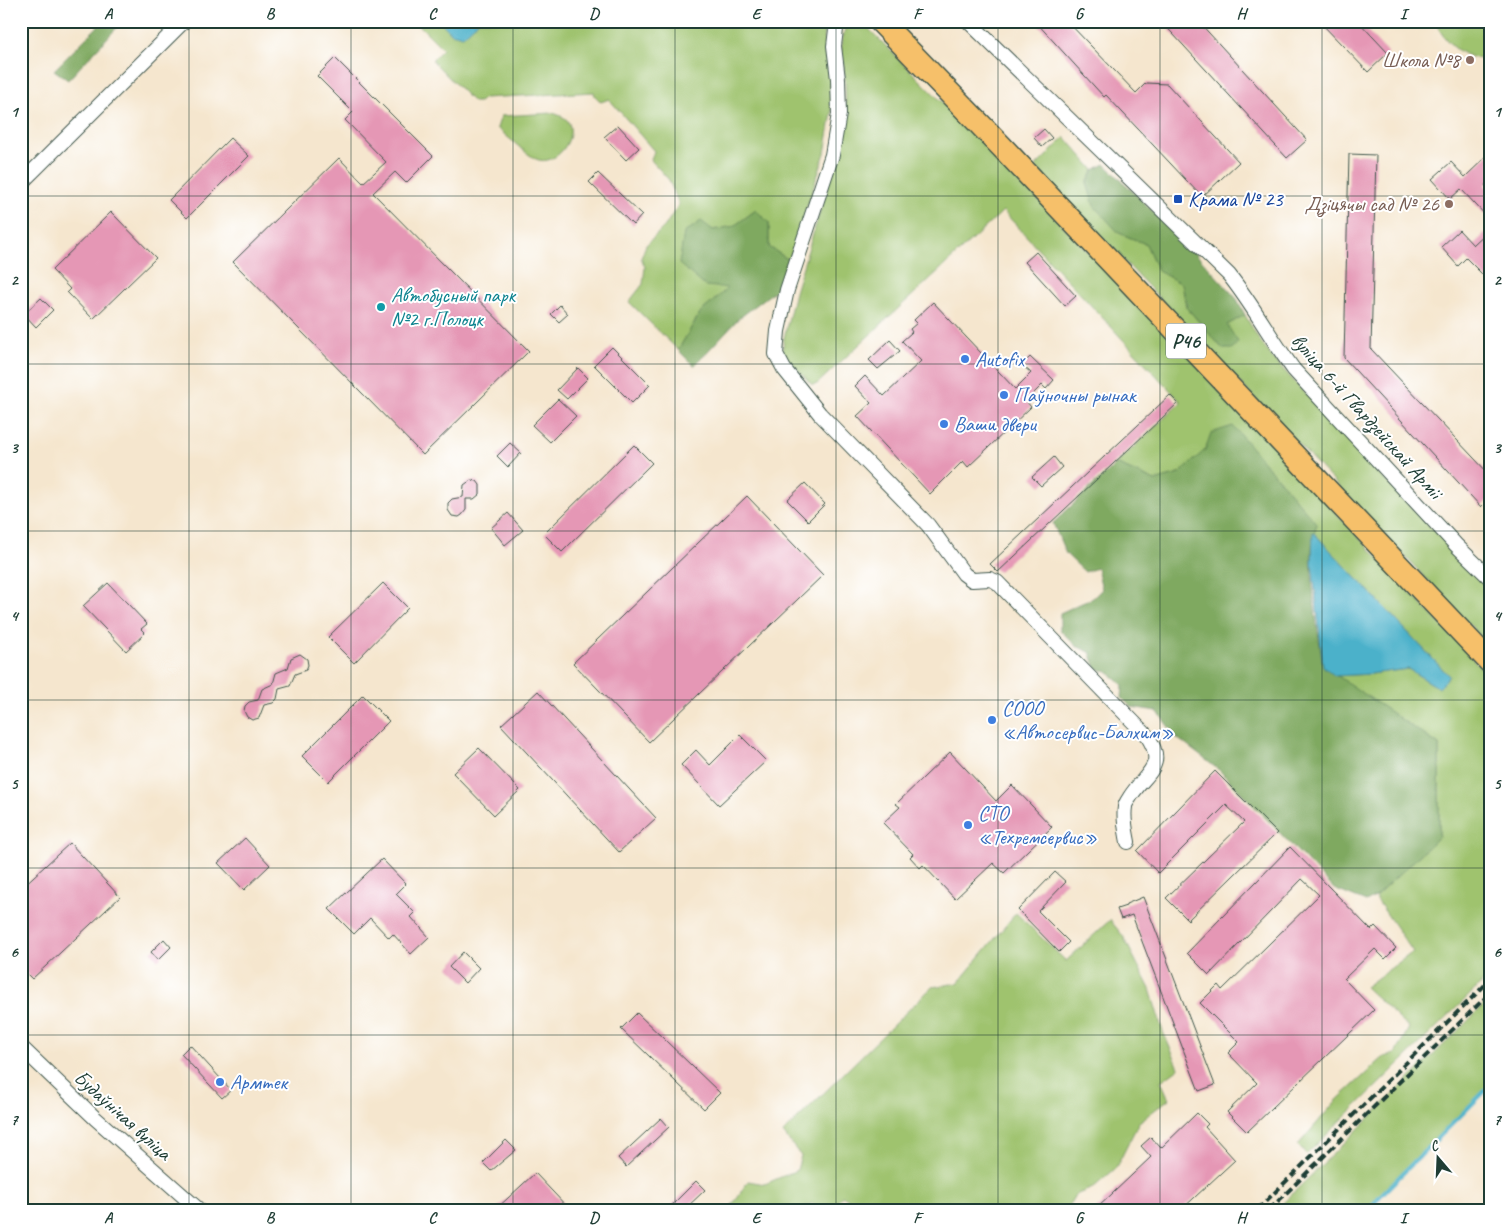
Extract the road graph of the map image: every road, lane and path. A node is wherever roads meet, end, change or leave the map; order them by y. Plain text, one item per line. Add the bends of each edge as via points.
1 (184, 21) edge
2 (837, 21) edge
3 (880, 21) edge
4 (968, 21) edge
5 (21, 183) edge
6 (1490, 578) edge
7 (1490, 662) edge
8 (1128, 842) dead end
9 (21, 1047) edge
10 (199, 1210) edge

1 - 5 street
2 - 8 street via 834,46 839,114 832,155 787,290 776,354 820,414 928,525 964,574 972,580 997,582 1148,737 1155,748 1156,760 1125,806
3 - 7 main road, Р46
4 - 6 street, вуліца 6-й Гвардзейскай Арміі via 1229,275 1294,370
9 - 10 street, Будаўнічая вуліца

